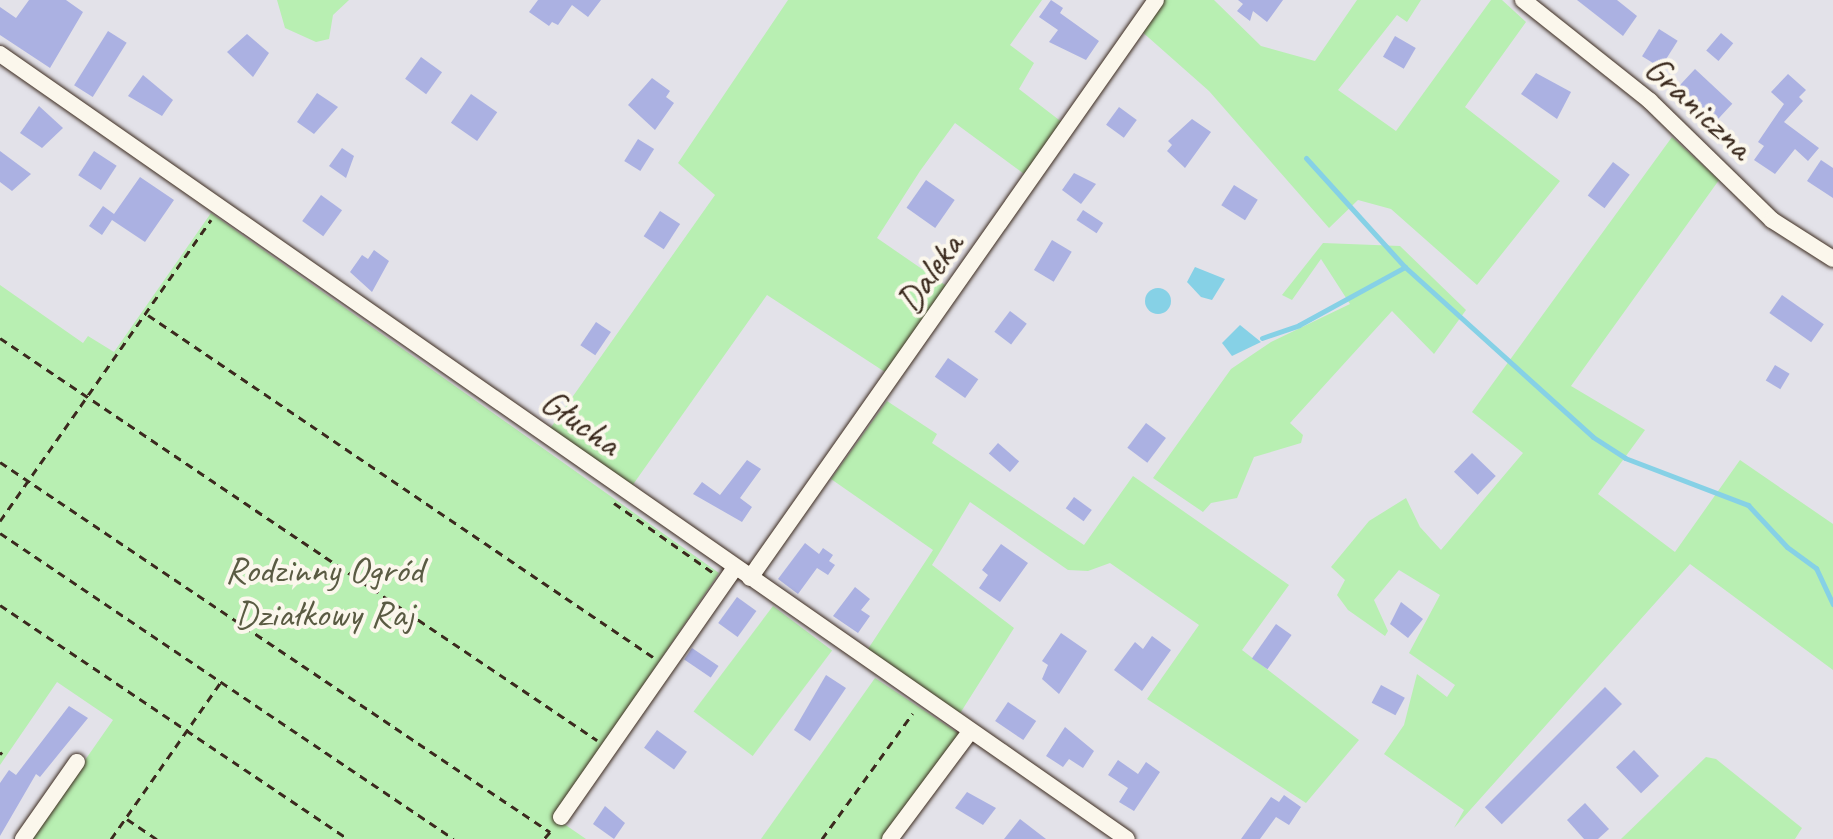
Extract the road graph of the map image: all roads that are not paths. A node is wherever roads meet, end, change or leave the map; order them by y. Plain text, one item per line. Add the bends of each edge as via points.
1 (1156, 0) edge
2 (1523, 0) edge
3 (0, 54) edge
4 (1833, 259) edge
5 (734, 569) junction
6 (750, 578) junction
7 (969, 733) junction
8 (77, 762) dead end
9 (556, 816) road end
10 (23, 839) edge
11 (890, 839) edge
12 (1127, 839) edge

1 - 6 street, Daleka
2 - 4 street, Graniczna via 1650,101 1772,220
3 - 5 street, Głucha via 215,214
5 - 6 street, Głucha
5 - 9 street
6 - 7 street, Głucha
7 - 11 street
7 - 12 street, Głucha
8 - 10 street

